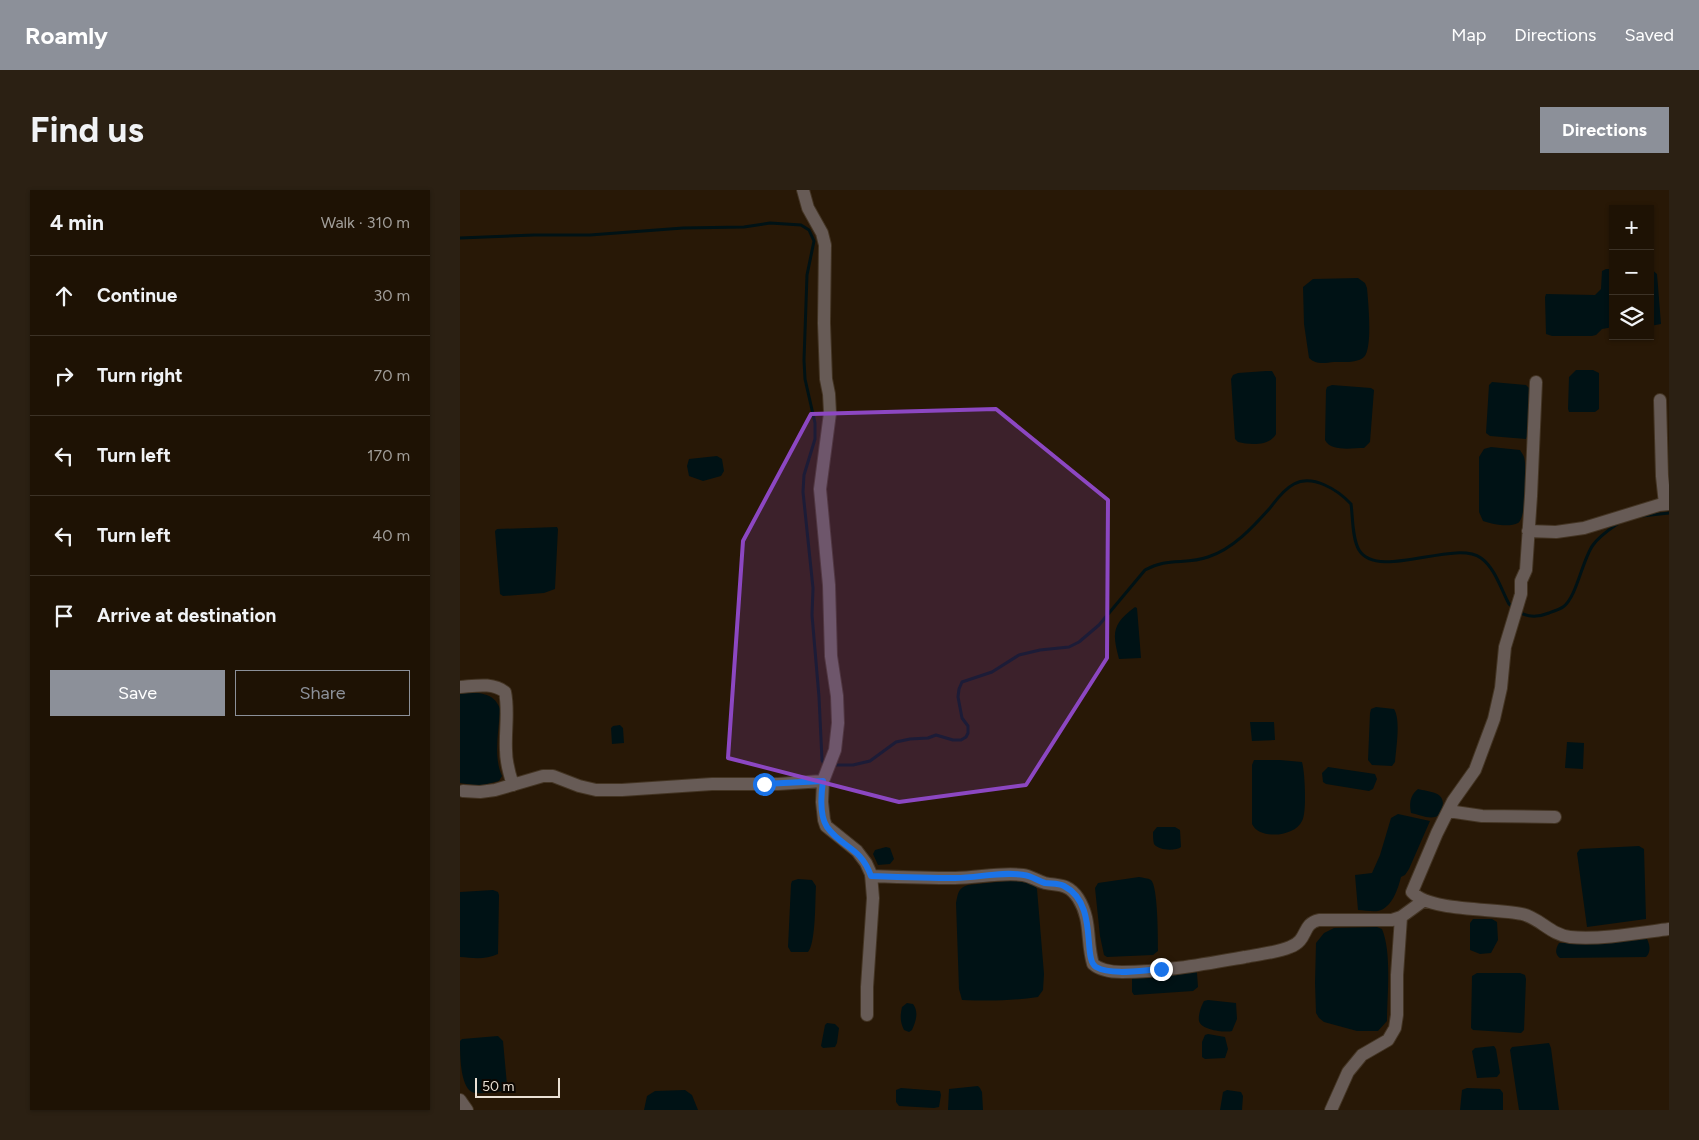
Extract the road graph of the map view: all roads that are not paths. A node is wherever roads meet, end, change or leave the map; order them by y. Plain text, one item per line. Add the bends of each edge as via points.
1 (803, 190) edge
2 (1536, 382) dead end
3 (1660, 400) dead end
4 (1667, 504) edge
5 (1528, 530) junction
6 (460, 687) edge
7 (827, 772) junction
8 (513, 785) junction
9 (463, 791) dead end
10 (1448, 812) junction
11 (1556, 816) dead end
12 (871, 876) junction
13 (1423, 901) junction
14 (1401, 918) junction
15 (1669, 930) edge
16 (867, 1015) dead end
17 (460, 1100) edge
18 (467, 1110) edge
19 (1331, 1110) edge

1 - 7 street via 825,244 824,322 830,414 820,489 829,585 831,656 837,696 837,738
2 - 5 street
3 - 4 street via 1662,476
4 - 5 street via 1584,528 1556,532
5 - 10 street via 1526,570 1506,647 1494,720 1475,770
6 - 8 street via 486,685 504,692 506,759
7 - 8 street via 770,784 596,790 553,776 543,776
7 - 12 street via 822,813 826,826 857,851
8 - 9 street via 480,792
10 - 11 street via 1482,816
10 - 13 street via 1412,892
12 - 14 street via 955,878 1016,874 1059,884 1077,896 1084,909 1093,964 1122,972 1182,966 1290,948 1302,939 1308,925 1319,920 1386,921
12 - 16 street via 873,898
13 - 14 street
13 - 15 street via 1523,914 1562,936 1570,937
14 - 19 street via 1395,1028 1388,1040 1362,1055 1348,1072
17 - 18 street

